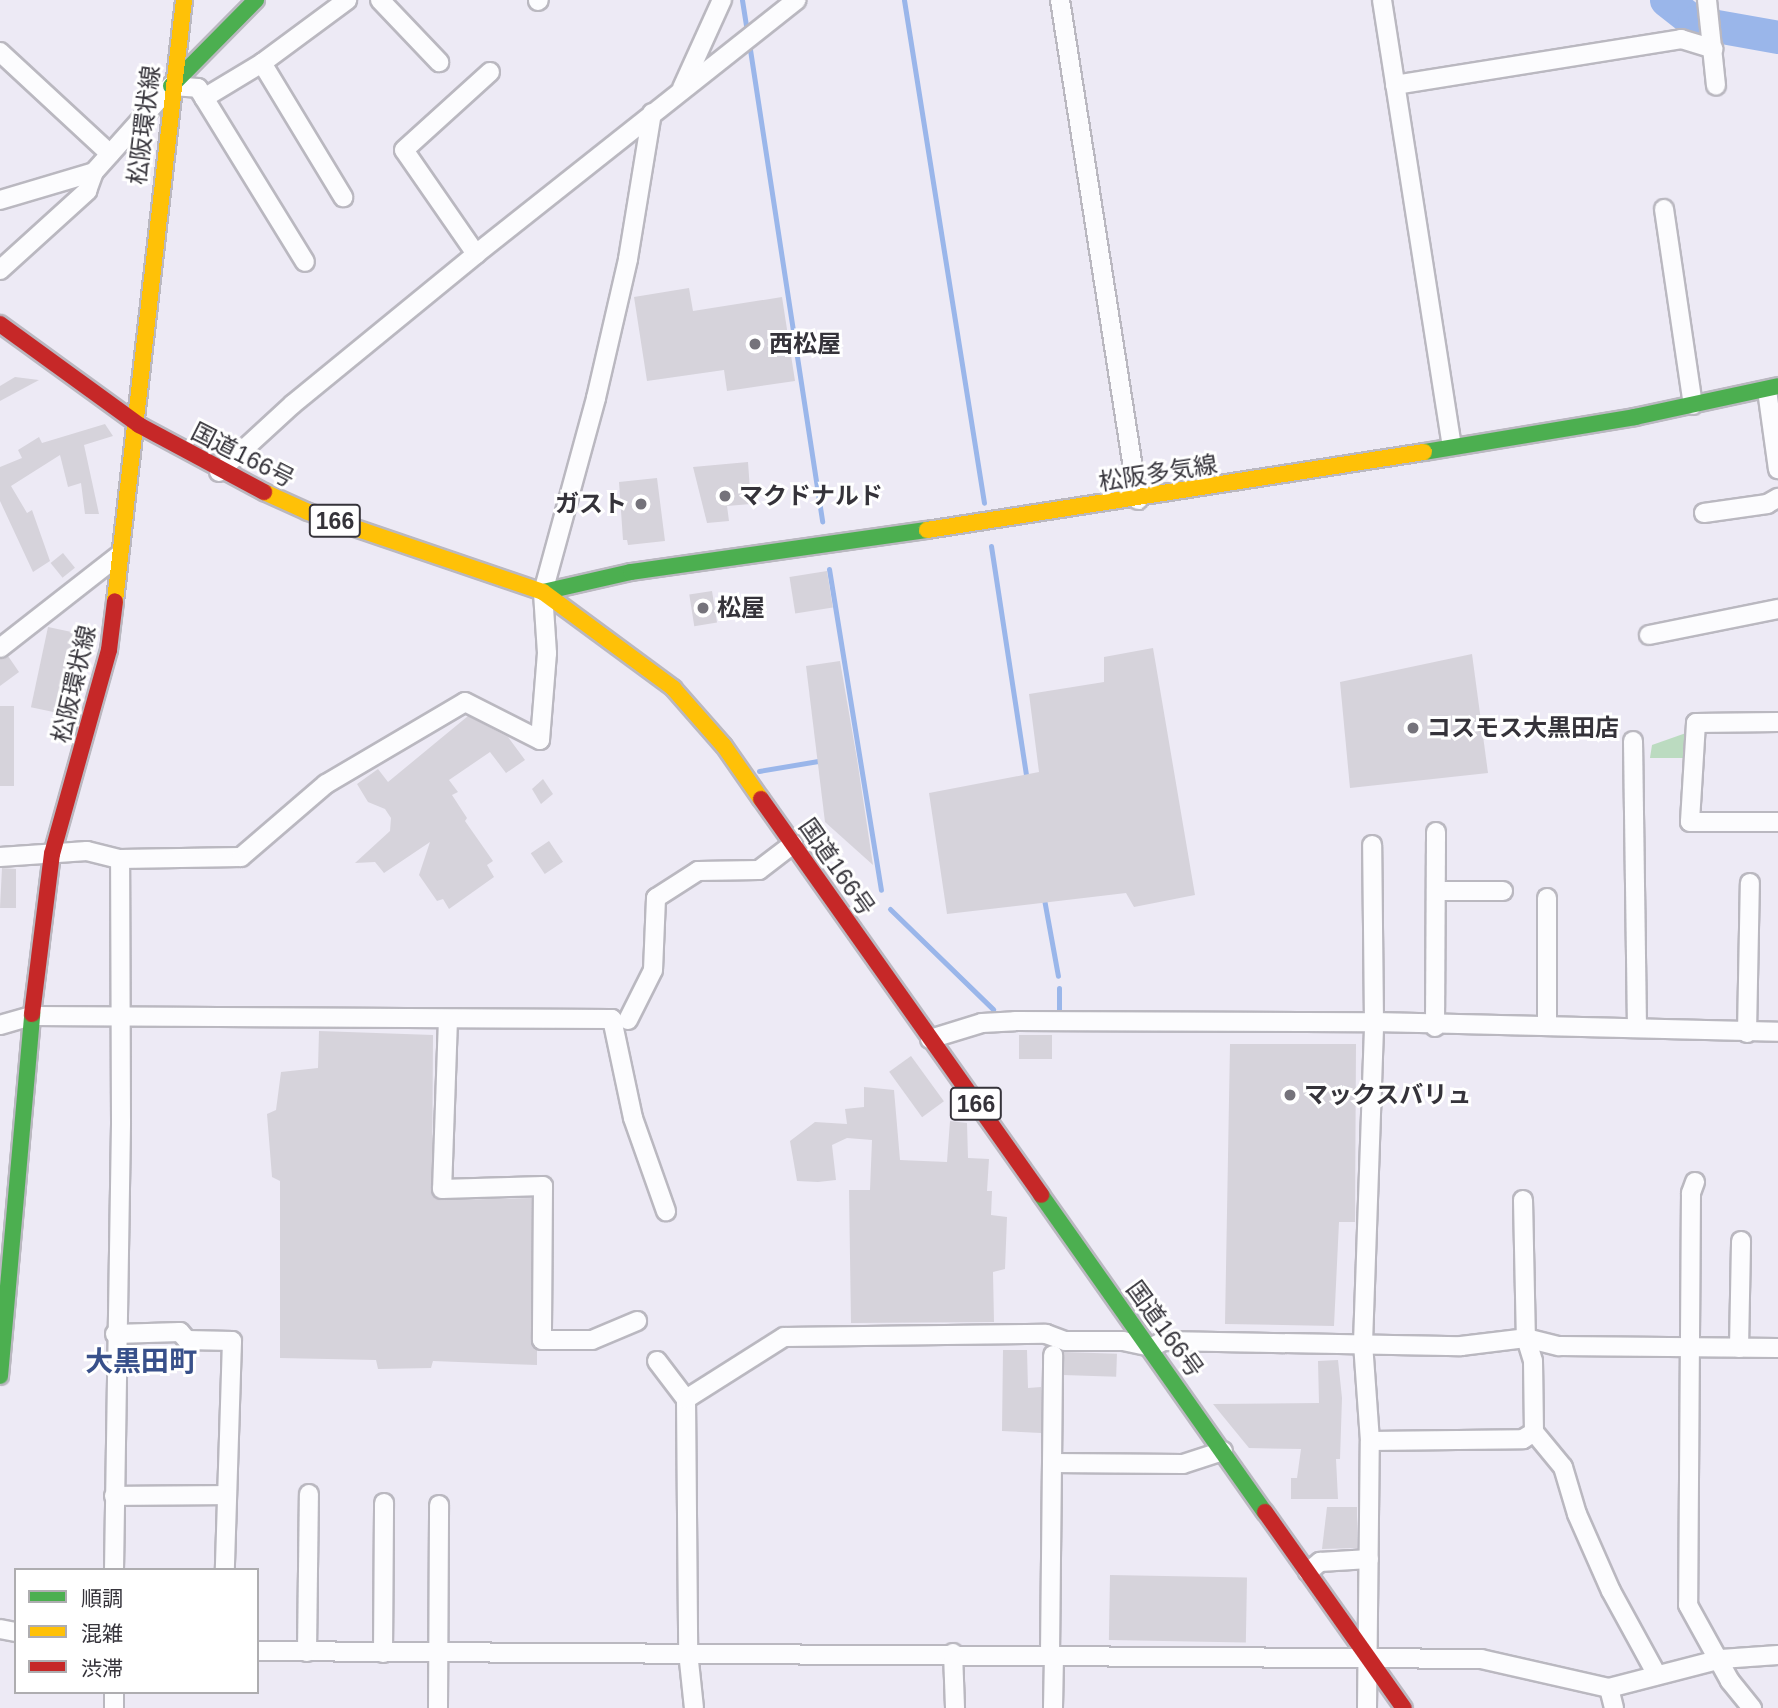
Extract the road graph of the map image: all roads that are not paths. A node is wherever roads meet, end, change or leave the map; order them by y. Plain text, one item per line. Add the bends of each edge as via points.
1 (184, 0) edge
2 (256, 0) edge
3 (347, 0) edge
4 (380, 0) edge
5 (722, 0) edge
6 (797, 0) edge
7 (1060, 0) edge
8 (1382, 0) edge
9 (1709, 2) edge
10 (1713, 44) junction
11 (0, 52) edge
12 (439, 62) dead end
13 (262, 63) junction
14 (490, 72) dead end
15 (1395, 85) junction
16 (172, 86) junction
17 (1716, 86) dead end
18 (681, 91) junction
19 (204, 99) junction
20 (652, 113) junction
21 (110, 155) junction
22 (94, 172) junction
23 (343, 197) dead end
24 (0, 200) edge
25 (1664, 209) dead end
26 (476, 254) junction
27 (305, 262) dead end
28 (0, 270) edge
29 (0, 324) edge
30 (1772, 388) edge
31 (1693, 405) junction
32 (139, 425) junction
33 (1452, 446) junction
34 (1778, 469) edge
35 (219, 472) junction
36 (1778, 498) edge
37 (1138, 500) junction
38 (1704, 513) dead end
39 (119, 555) junction
40 (543, 592) junction
41 (1778, 609) edge
42 (1649, 635) dead end
43 (0, 648) edge
44 (1778, 722) edge
45 (1633, 741) dead end
46 (1778, 822) edge
47 (1436, 832) dead end
48 (793, 844) junction
49 (1372, 845) dead end
50 (52, 854) junction
51 (0, 857) edge
52 (120, 859) junction
53 (1750, 883) dead end
54 (1436, 891) junction
55 (1503, 891) dead end
56 (1547, 898) dead end
57 (32, 1016) junction
58 (119, 1017) junction
59 (448, 1019) junction
60 (628, 1020) dead end
61 (1374, 1022) junction
62 (0, 1025) edge
63 (1548, 1026) junction
64 (1637, 1026) junction
65 (1435, 1027) junction
66 (1778, 1032) edge
67 (1747, 1033) junction
68 (930, 1039) junction
69 (1695, 1182) dead end
70 (1524, 1200) dead end
71 (666, 1211) dead end
72 (1741, 1241) dead end
73 (637, 1321) dead end
74 (115, 1334) junction
75 (1526, 1338) junction
76 (1363, 1343) junction
77 (1152, 1348) junction
78 (1691, 1348) junction
79 (1739, 1348) junction
80 (1778, 1348) edge
81 (1053, 1356) dead end
82 (657, 1362) dead end
83 (0, 1376) edge
84 (687, 1399) junction
85 (1534, 1432) junction
86 (1370, 1441) junction
87 (1223, 1451) junction
88 (1052, 1463) junction
89 (309, 1494) dead end
90 (226, 1495) junction
91 (114, 1496) junction
92 (384, 1503) dead end
93 (439, 1505) dead end
94 (1368, 1559) junction
95 (114, 1568) edge
96 (225, 1568) edge
97 (1308, 1572) junction
98 (259, 1651) edge
99 (307, 1652) junction
100 (688, 1652) junction
101 (383, 1653) junction
102 (953, 1653) junction
103 (1052, 1654) junction
104 (438, 1655) junction
105 (1778, 1655) edge
106 (1367, 1657) junction
107 (1721, 1659) junction
108 (1657, 1675) junction
109 (1609, 1688) junction
110 (438, 1708) edge
111 (694, 1708) edge
112 (955, 1708) edge
113 (1053, 1708) edge
114 (1367, 1708) edge
115 (1404, 1708) edge
116 (1614, 1708) edge
117 (1752, 1708) edge

1 - 16 main road, 松阪環状線
2 - 16 main road
3 - 13 street
4 - 12 street
5 - 18 street
6 - 18 street
7 - 37 street
8 - 15 street
9 - 10 street
10 - 15 street via 1681,39
10 - 17 street
11 - 21 street
13 - 19 street
13 - 23 street
14 - 26 street via 404,150
15 - 33 street
16 - 19 street via 198,88
16 - 21 street
16 - 32 main road, 松阪環状線
18 - 20 street
19 - 27 street
20 - 26 street
20 - 40 street via 628,259
21 - 22 street
22 - 24 street
22 - 28 street via 87,191
25 - 31 street
26 - 35 street via 293,404
29 - 32 main road, 国道166号 / 166
30 - 31 main road, 松阪多気線
30 - 34 street
31 - 33 main road, 松阪多気線
32 - 35 main road, 国道166号 / 166
32 - 39 main road, 松阪環状線
33 - 37 main road, 松阪多気線
35 - 40 main road, 国道166号 / 166 via 308,512
36 - 38 street via 1767,504
37 - 40 main road, 松阪多気線 via 631,572
39 - 43 street
39 - 50 main road, 松阪環状線 via 109,650
40 - 48 main road, 国道166号 / 166 via 673,688 724,746
40 - 52 street via 547,653 540,740 465,702 326,784 241,856
41 - 42 street
44 - 46 street via 1696,723 1690,822
45 - 64 street
47 - 54 street
48 - 60 street via 759,870 698,871 656,898 653,970
48 - 68 main road, 国道166号 / 166
49 - 61 street
50 - 51 street
50 - 52 street via 87,851
50 - 57 main road, 松阪環状線
52 - 58 street
53 - 67 street
54 - 55 street
54 - 65 street
56 - 63 street
57 - 58 street
57 - 62 street
57 - 83 main road, 松阪環状線
58 - 59 street
58 - 74 street
59 - 71 street via 612,1019 633,1118
59 - 73 street via 442,1189 543,1186 542,1340 592,1340
61 - 65 street
61 - 68 street via 1004,1022 982,1023
61 - 76 street
63 - 64 street
63 - 65 street
64 - 67 street
66 - 67 street
68 - 77 main road, 国道166号 / 166
69 - 78 street via 1690,1193
70 - 75 street
72 - 79 street
74 - 90 street via 180,1332 187,1340 232,1341
74 - 91 street
75 - 76 street via 1461,1346
75 - 78 street via 1559,1346
75 - 85 street via 1533,1361
76 - 77 street via 1164,1340
76 - 86 street
77 - 84 street via 1124,1341 1065,1342 1046,1334 785,1337
77 - 87 main road, 国道166号 / 166
78 - 79 street
78 - 107 street via 1688,1605
79 - 80 street
81 - 88 street
82 - 84 street
84 - 100 street
85 - 86 street via 1522,1439
85 - 108 street via 1563,1467 1577,1514 1611,1591
86 - 94 street
87 - 88 street via 1183,1464
87 - 97 main road, 国道166号 / 166
88 - 103 street
89 - 99 street
90 - 91 street
90 - 96 street
91 - 95 street
92 - 101 street
93 - 104 street
94 - 97 street via 1320,1562
94 - 106 street
97 - 106 main road, 国道166号 / 166
98 - 99 street
99 - 101 street
100 - 102 street
100 - 104 street
100 - 111 street
101 - 104 street
102 - 103 street
102 - 112 street
103 - 106 street
103 - 113 street
104 - 110 street
105 - 107 street
106 - 109 street via 1481,1659
106 - 114 street
106 - 115 main road, 国道166号 / 166
107 - 108 street
107 - 117 street via 1730,1681
108 - 109 street
109 - 116 street

